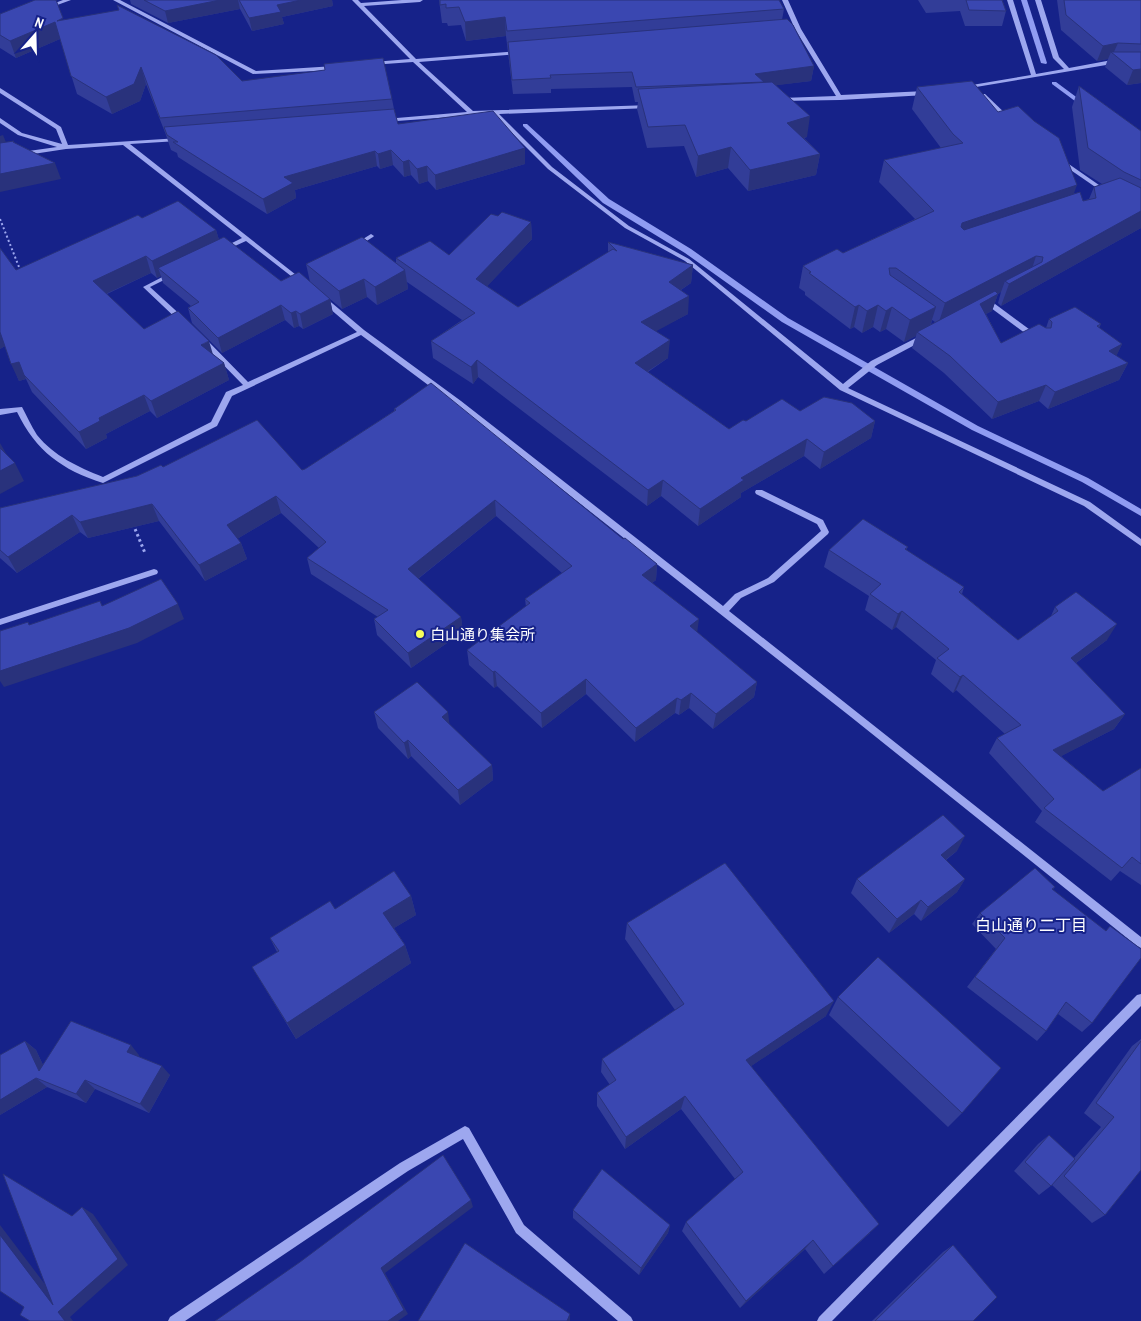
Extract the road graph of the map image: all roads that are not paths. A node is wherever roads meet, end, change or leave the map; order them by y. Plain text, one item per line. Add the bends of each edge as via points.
1 (68, 0) edge
2 (116, 0) edge
3 (355, 0) edge
4 (420, 0) edge
5 (785, 0) edge
6 (1010, 0) edge
7 (1038, 0) edge
8 (361, 5) junction
9 (43, 8) edge
10 (798, 29) junction
11 (789, 30) edge
12 (522, 52) edge
13 (414, 60) junction
14 (1141, 62) edge
15 (367, 65) edge
16 (339, 67) edge
17 (1068, 70) junction
18 (1034, 75) junction
19 (973, 86) junction
20 (956, 89) edge
21 (0, 90) edge
22 (929, 92) edge
23 (840, 98) junction
24 (770, 101) edge
25 (661, 106) edge
26 (494, 112) junction
27 (472, 113) junction
28 (0, 120) edge
29 (375, 122) edge
30 (1016, 127) edge
31 (182, 139) edge
32 (125, 144) junction
33 (66, 147) junction
34 (0, 157) edge
35 (1055, 157) edge
36 (1103, 199) edge
37 (371, 236) dead end
38 (247, 238) junction
39 (348, 250) edge
40 (217, 252) edge
41 (181, 270) edge
42 (997, 299) edge
43 (989, 303) junction
44 (980, 308) edge
45 (191, 328) edge
46 (362, 332) junction
47 (197, 334) edge
48 (930, 334) edge
49 (1041, 341) edge
50 (247, 385) junction
51 (843, 388) junction
52 (0, 412) edge
53 (759, 492) dead end
54 (1141, 543) edge
55 (154, 572) road end
56 (722, 612) junction
57 (0, 622) edge
58 (1141, 943) edge
59 (1141, 998) edge
60 (174, 1321) edge
61 (627, 1321) edge
62 (823, 1321) edge

1 - 9 street
2 - 16 street via 255,73
3 - 8 street
4 - 8 street
5 - 10 street
6 - 18 street
7 - 17 street via 1056,58
8 - 13 street
10 - 11 street
10 - 23 street
12 - 13 street
13 - 15 street
13 - 27 street
14 - 17 street via 1112,62
17 - 18 street
18 - 19 street
19 - 20 street
19 - 30 street
21 - 33 street via 59,128
22 - 23 street
23 - 24 street
25 - 26 street
26 - 27 street
26 - 51 street via 550,168 627,227 687,260
27 - 29 street
28 - 33 street via 20,134
31 - 32 street
32 - 33 street
32 - 38 street
33 - 34 street
35 - 36 street via 1112,196
37 - 39 street
38 - 40 street
38 - 46 street via 302,277 316,294
41 - 45 street via 146,287
42 - 43 street
43 - 44 street
43 - 49 street
46 - 50 street
46 - 56 street via 458,403
47 - 50 street
48 - 51 street via 874,363
50 - 52 street via 229,394 214,424 104,480 76,470 38,444 19,409
51 - 54 street via 1087,504
53 - 56 street via 820,522 825,532 771,580 738,596
55 - 57 street
56 - 58 street
59 - 62 street
60 - 61 street via 404,1167 465,1132 520,1229

